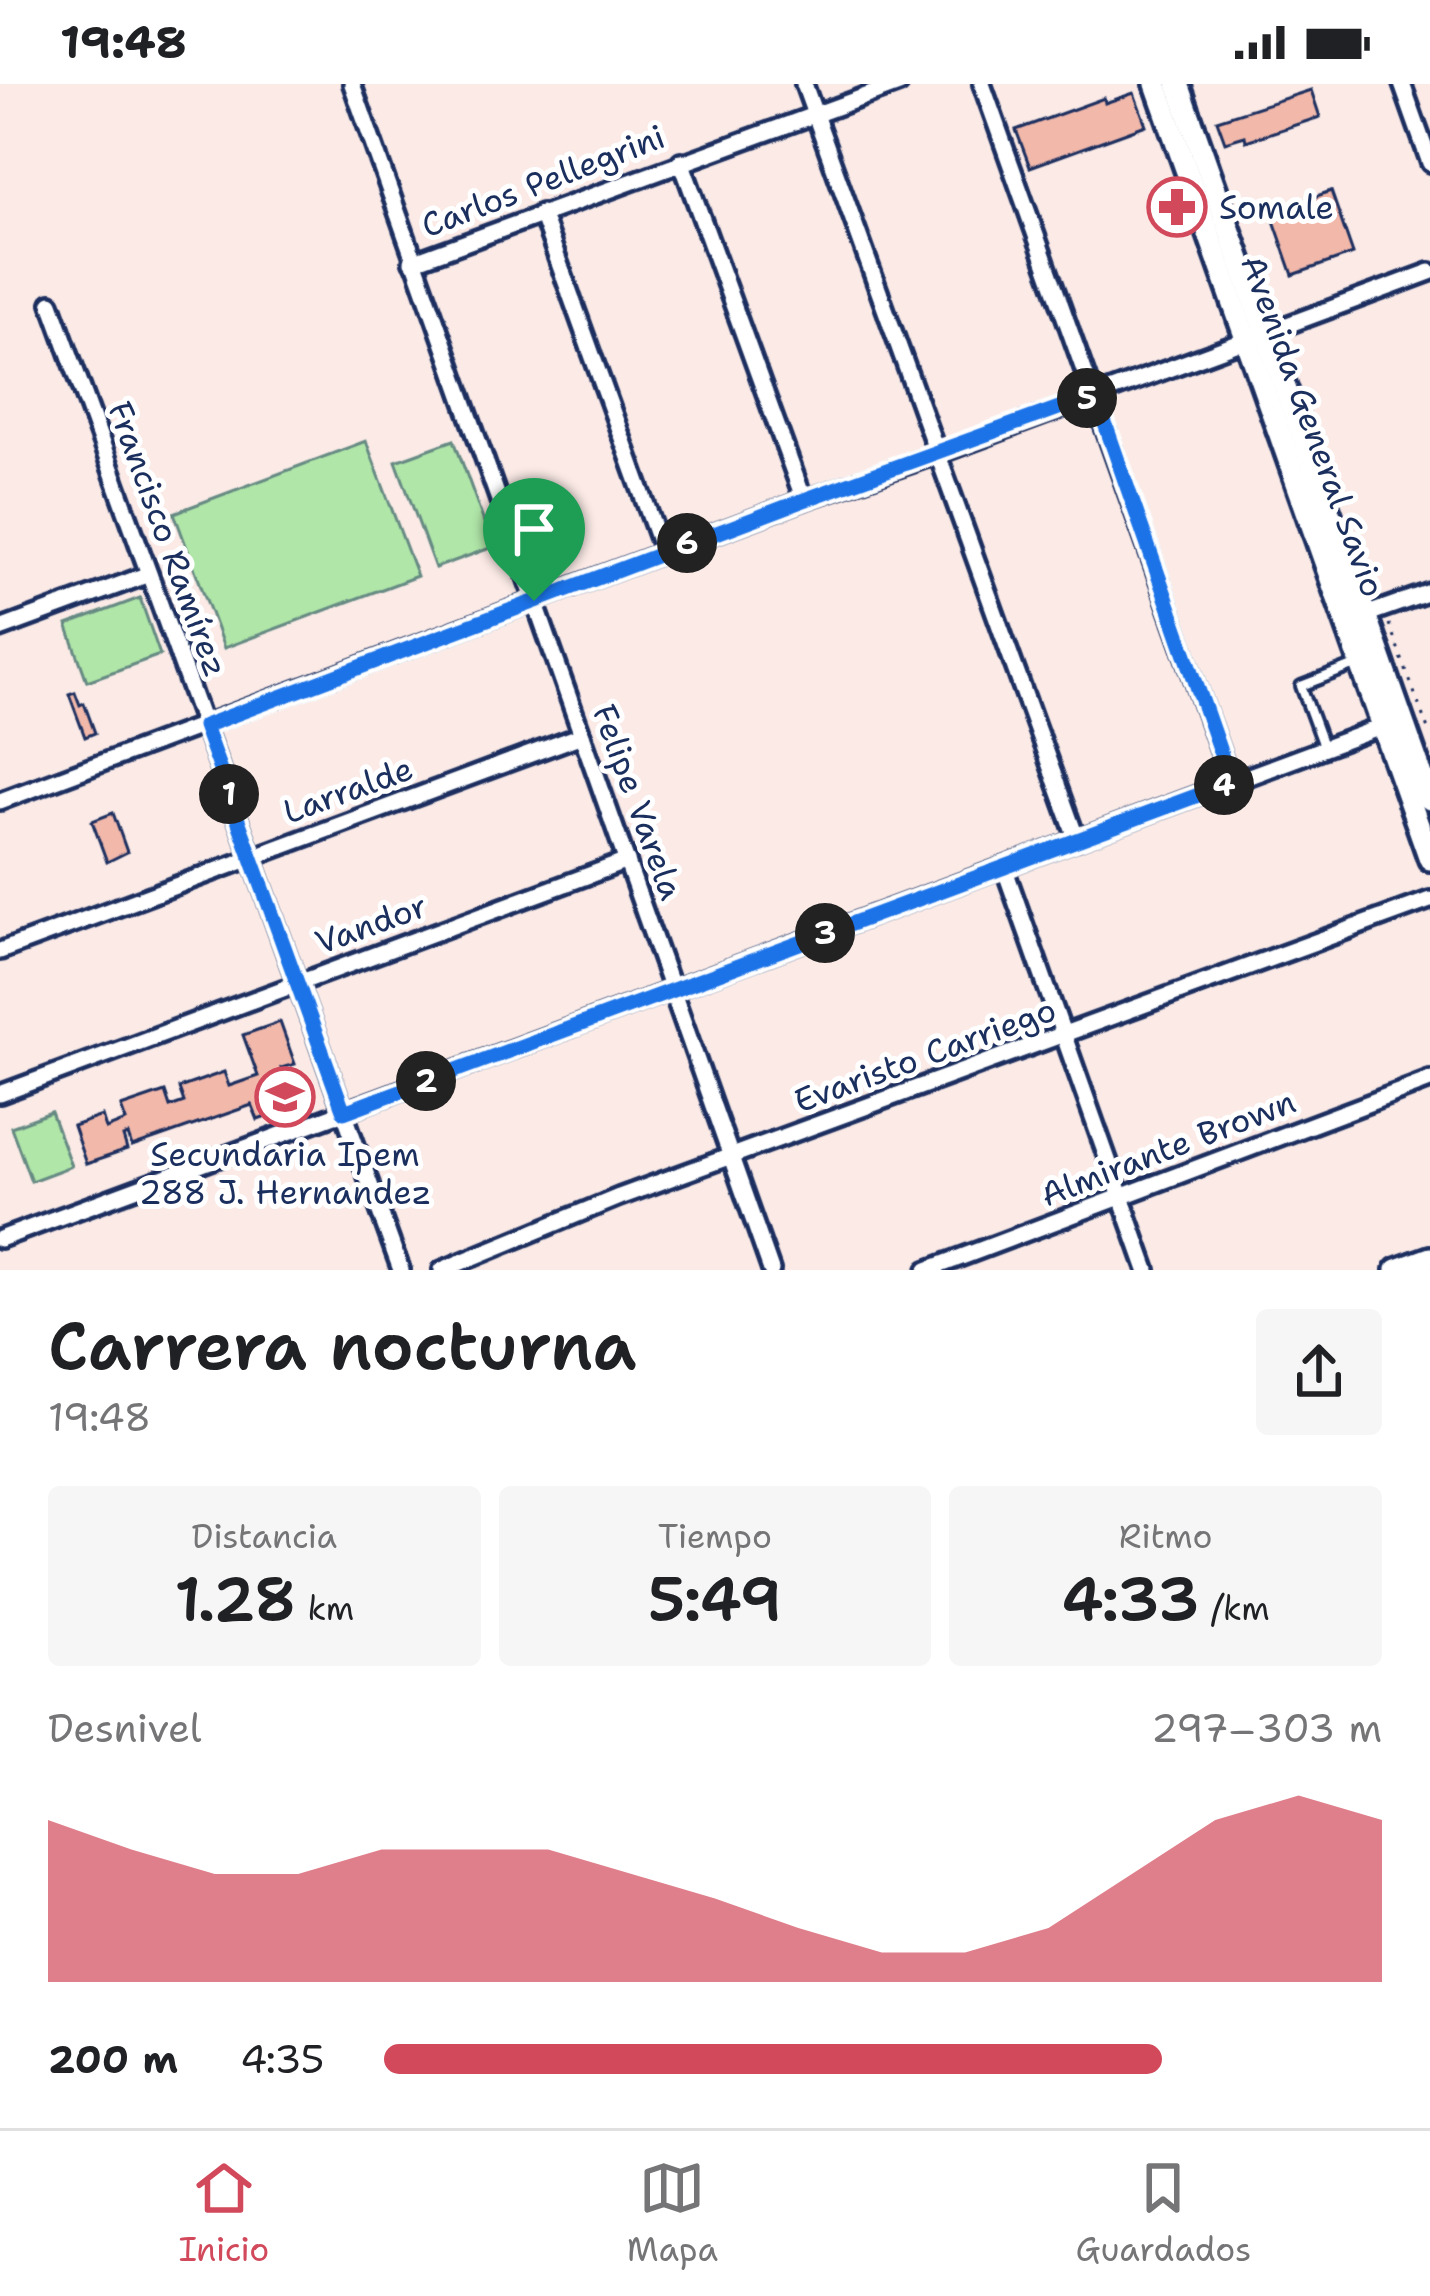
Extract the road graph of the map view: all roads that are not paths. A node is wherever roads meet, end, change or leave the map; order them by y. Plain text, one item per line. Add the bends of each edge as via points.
1 (352, 84) edge
2 (804, 84) edge
3 (898, 84) edge
4 (982, 84) edge
5 (1156, 84) edge
6 (1178, 84) edge
7 (1402, 84) edge
8 (814, 114) junction
9 (1425, 131) edge
10 (681, 161) junction
11 (1430, 163) edge
12 (541, 213) junction
13 (412, 262) junction
14 (1430, 272) edge
15 (51, 303) dead end
16 (1256, 336) junction
17 (1095, 395) junction
18 (939, 454) junction
19 (804, 500) junction
20 (663, 552) junction
21 (148, 574) junction
22 (1430, 592) edge
23 (534, 601) junction
24 (1375, 612) junction
25 (0, 629) edge
26 (1362, 663) junction
27 (1393, 723) junction
28 (204, 726) junction
29 (583, 735) junction
30 (1324, 748) junction
31 (1231, 783) junction
32 (1430, 799) edge
33 (0, 801) edge
34 (1077, 840) junction
35 (253, 857) junction
36 (1430, 859) edge
37 (627, 861) junction
38 (1004, 867) junction
39 (1430, 900) edge
40 (0, 951) edge
41 (298, 983) junction
42 (674, 989) junction
43 (1064, 1036) junction
44 (1430, 1080) edge
45 (0, 1094) edge
46 (344, 1112) junction
47 (733, 1158) junction
48 (1121, 1198) junction
49 (0, 1239) edge
50 (1430, 1258) edge
51 (400, 1270) edge
52 (442, 1270) edge
53 (771, 1270) edge
54 (927, 1270) edge
55 (1147, 1270) edge
56 (1397, 1270) edge

1 - 13 street, Felipe Varela
2 - 8 street
3 - 8 street, Carlos Pellegrini
4 - 17 street
5 - 16 main road, Avenida General Savio
6 - 16 main road, Avenida General Savio
7 - 9 street
8 - 10 street, Carlos Pellegrini
8 - 18 street
9 - 11 street
10 - 12 street, Carlos Pellegrini
10 - 19 street
12 - 13 street, Carlos Pellegrini
12 - 20 street
13 - 23 street, Felipe Varela
14 - 16 street
15 - 21 street, Francisco Ramírez
16 - 17 street
16 - 24 main road, Avenida General Savio
16 - 26 main road, Avenida General Savio
17 - 18 street
17 - 31 street
18 - 19 street
18 - 34 street
19 - 20 street
20 - 23 street
21 - 25 street
21 - 28 street, Francisco Ramírez
22 - 24 street
23 - 28 street
23 - 29 street, Felipe Varela
24 - 27 main road, Avenida General Savio
26 - 27 main road, Avenida General Savio
26 - 30 lane via 1300,686
27 - 30 street
27 - 32 main road, Avenida General Savio
27 - 36 main road, Avenida General Savio
28 - 33 street
28 - 35 street, Francisco Ramírez
29 - 35 street, Larralde
29 - 37 street, Felipe Varela
30 - 31 street
31 - 34 street
34 - 38 street
35 - 40 street, Larralde
35 - 41 street, Francisco Ramírez
37 - 41 street, Vandor
37 - 42 street, Felipe Varela
38 - 42 street
38 - 43 street
39 - 43 street, Evaristo Carriego
41 - 45 street, Vandor
41 - 46 street, Francisco Ramírez
42 - 46 street
42 - 47 street, Felipe Varela
43 - 47 street, Evaristo Carriego
43 - 48 street
44 - 48 street, Almirante Brown
46 - 49 street
46 - 51 street, Francisco Ramírez
47 - 52 street, Evaristo Carriego
47 - 53 street, Felipe Varela
48 - 54 street, Almirante Brown
48 - 55 street
50 - 56 main road

